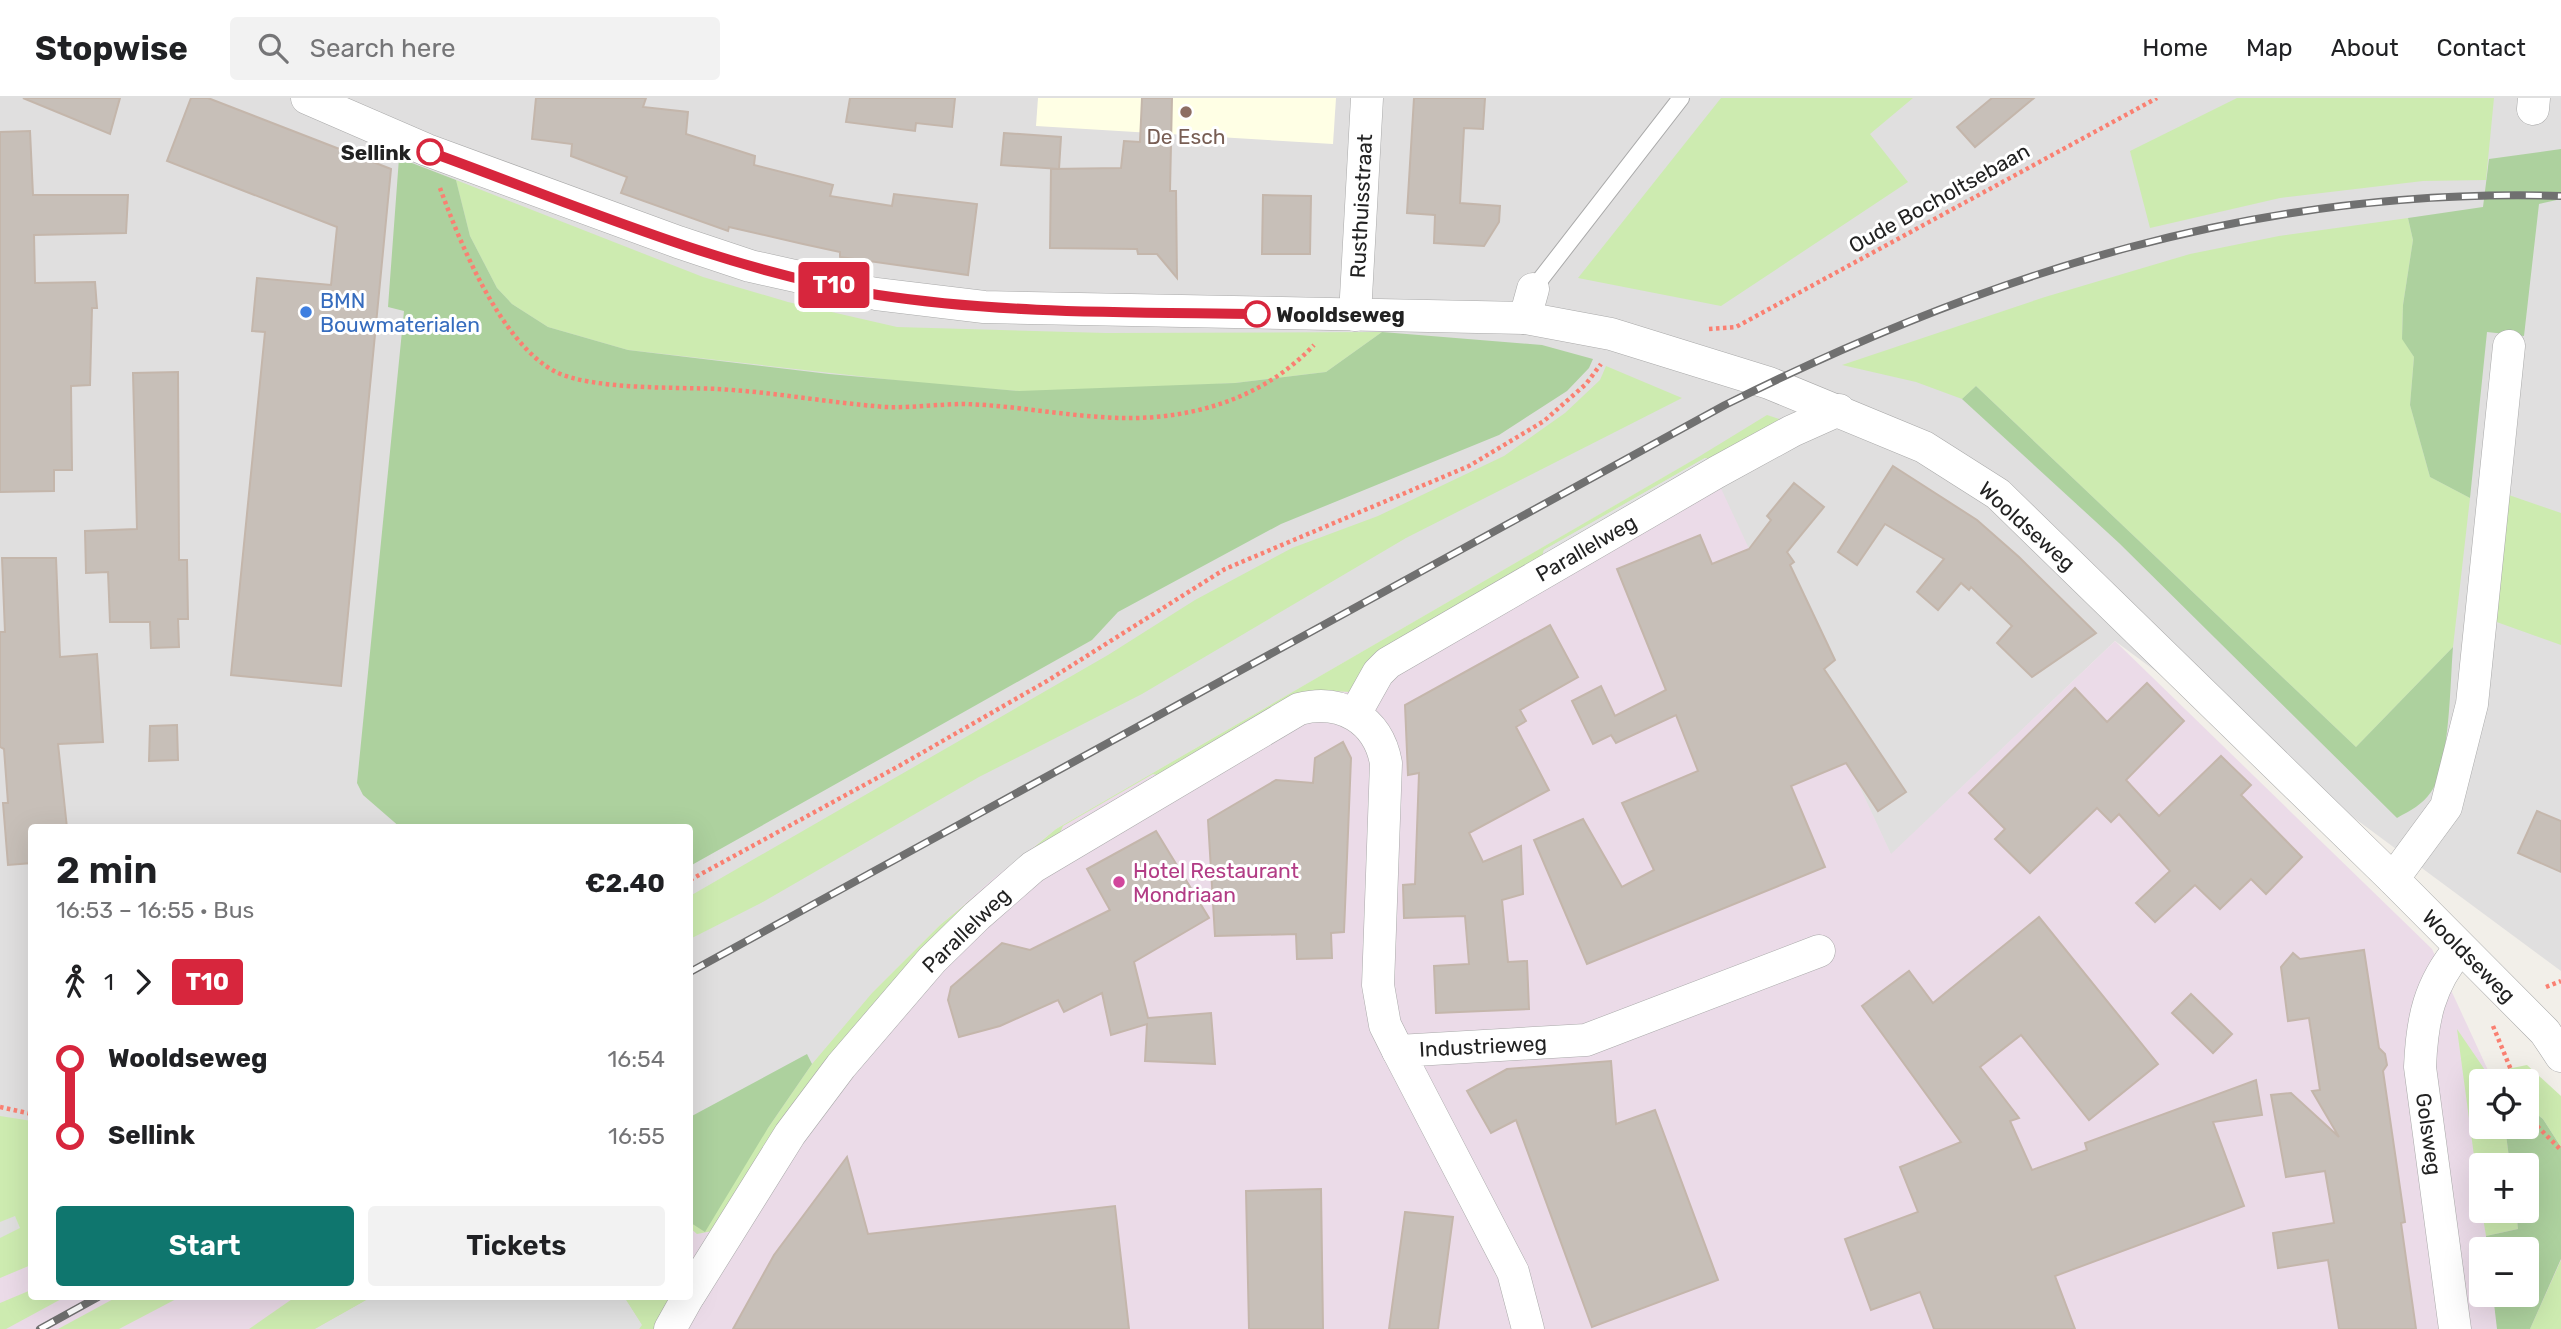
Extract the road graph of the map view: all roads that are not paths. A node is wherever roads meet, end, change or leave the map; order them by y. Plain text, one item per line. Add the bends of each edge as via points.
1 (306, 98) edge
2 (1367, 98) edge
3 (1681, 98) edge
4 (1533, 289) joint
5 (1342, 315) junction
6 (1525, 318) junction
7 (2508, 346) dead end
8 (1839, 410) junction
9 (1355, 714) junction
10 (2393, 879) junction
11 (2460, 948) junction
12 (1819, 951) dead end
13 (2556, 1043) edge
14 (1398, 1051) junction
15 (693, 1282) edge
16 (684, 1300) edge
17 (670, 1329) edge
18 (1528, 1329) edge
19 (2455, 1329) edge

1 - 5 street, Wooldseweg via 427,150 738,262 876,294 984,307
2 - 5 street, Rusthuisstraat
3 - 4 lane
4 - 6 street
5 - 6 street, Wooldseweg
6 - 8 street, Wooldseweg via 1611,334
7 - 10 street via 2472,704 2446,807
8 - 9 street, Parallelweg via 1717,472 1388,663
8 - 10 street, Wooldseweg via 1924,447 1998,494
9 - 14 street via 1376,734 1386,763 1378,985 1385,1025
9 - 15 street, Parallelweg via 1316,704 1298,709 1033,867 932,960 841,1066 790,1134
10 - 11 street, Wooldseweg
11 - 13 street, Wooldseweg
11 - 19 street, Golsweg via 2436,983 2422,1029 2420,1067
12 - 14 street, Industrieweg via 1586,1040
14 - 18 street, Industrieweg via 1513,1272
16 - 17 street, Parallelweg

